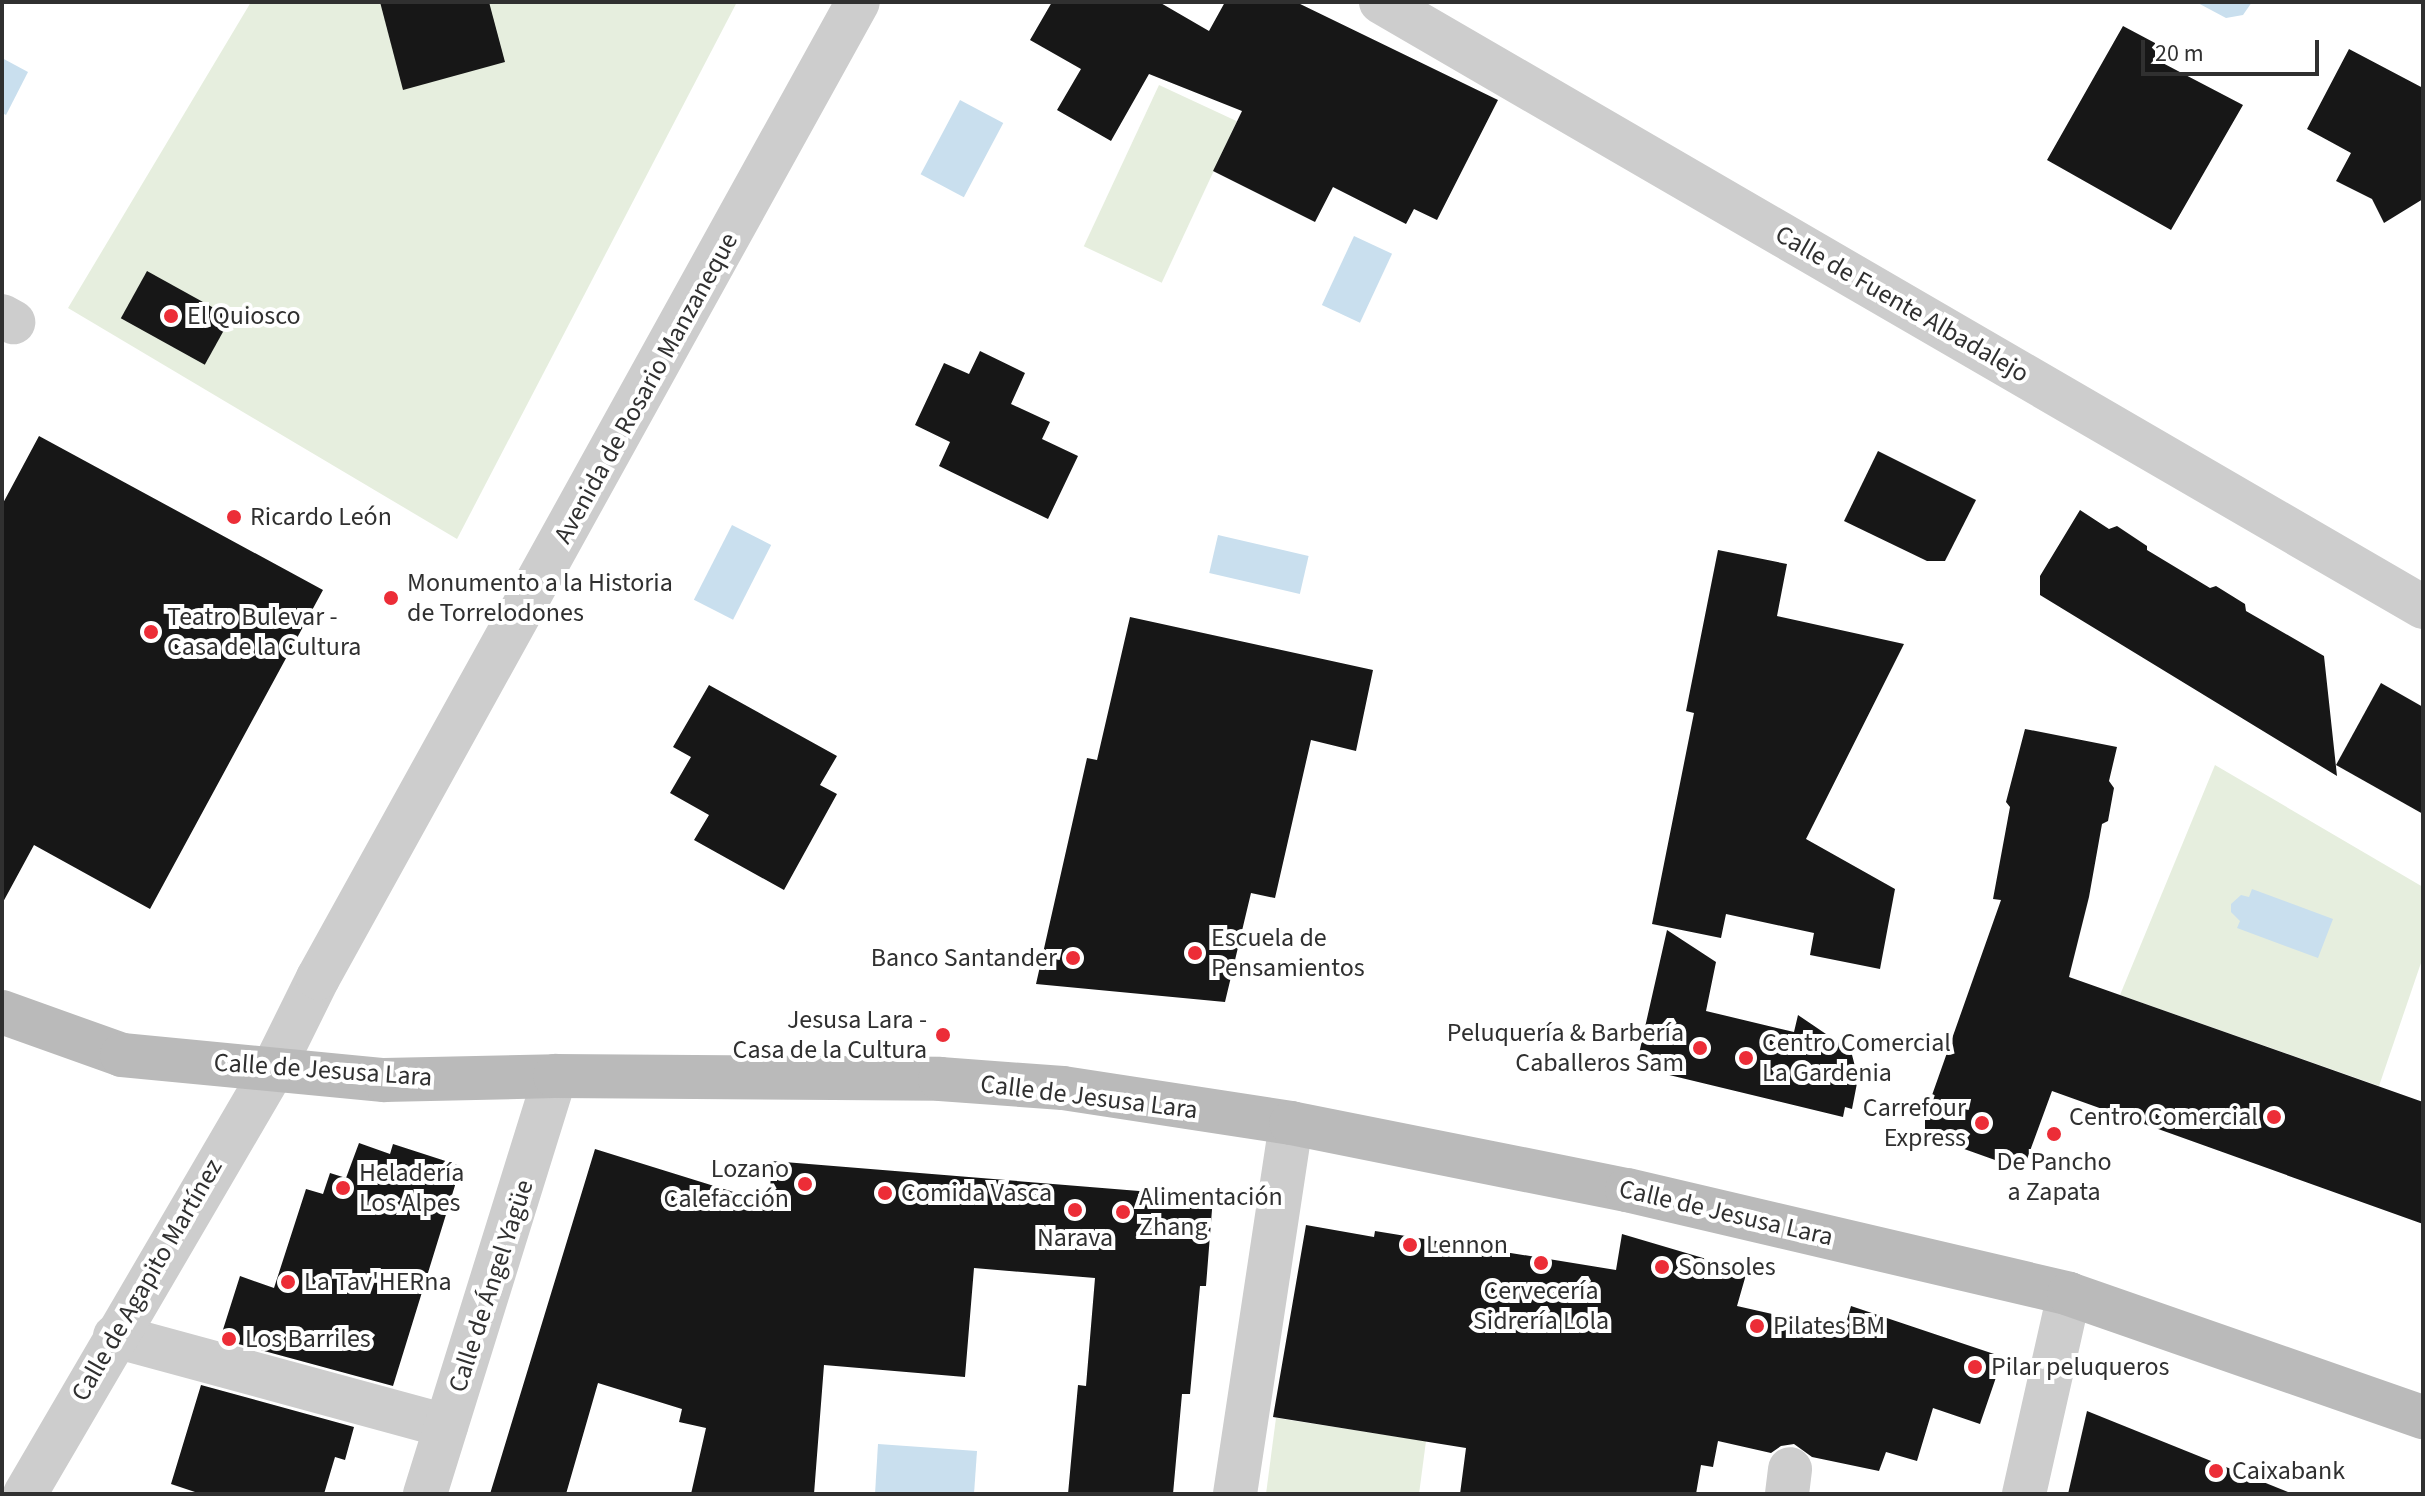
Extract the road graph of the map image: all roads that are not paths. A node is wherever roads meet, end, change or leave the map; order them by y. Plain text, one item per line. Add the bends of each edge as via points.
1 (858, 2) edge
2 (1381, 2) edge
3 (2423, 607) edge
4 (2, 1012) edge
5 (273, 1069) junction
6 (555, 1076) junction
7 (1291, 1123) junction
8 (2069, 1294) junction
9 (115, 1336) junction
10 (2423, 1417) edge
11 (446, 1426) junction
12 (25, 1494) edge
13 (425, 1494) edge
14 (1235, 1494) edge
15 (2024, 1494) edge

1 - 5 street, Avenida de Rosario Manzaneque via 318,978
2 - 3 street, Calle de Fuente Albadalejo
4 - 5 main road, Calle de Jesusa Lara via 122,1055
5 - 6 main road, Calle de Jesusa Lara via 384,1080
5 - 9 street, Calle de Agapito Martínez
6 - 7 main road, Calle de Jesusa Lara via 940,1079 1063,1088
6 - 11 street, Calle de Ángel Yagüe
7 - 8 main road, Calle de Jesusa Lara via 1627,1190
7 - 14 street
8 - 10 main road, Calle de Jesusa Lara
8 - 15 street
9 - 11 street
9 - 12 street, Calle de Agapito Martínez
11 - 13 street, Calle de Ángel Yagüe

